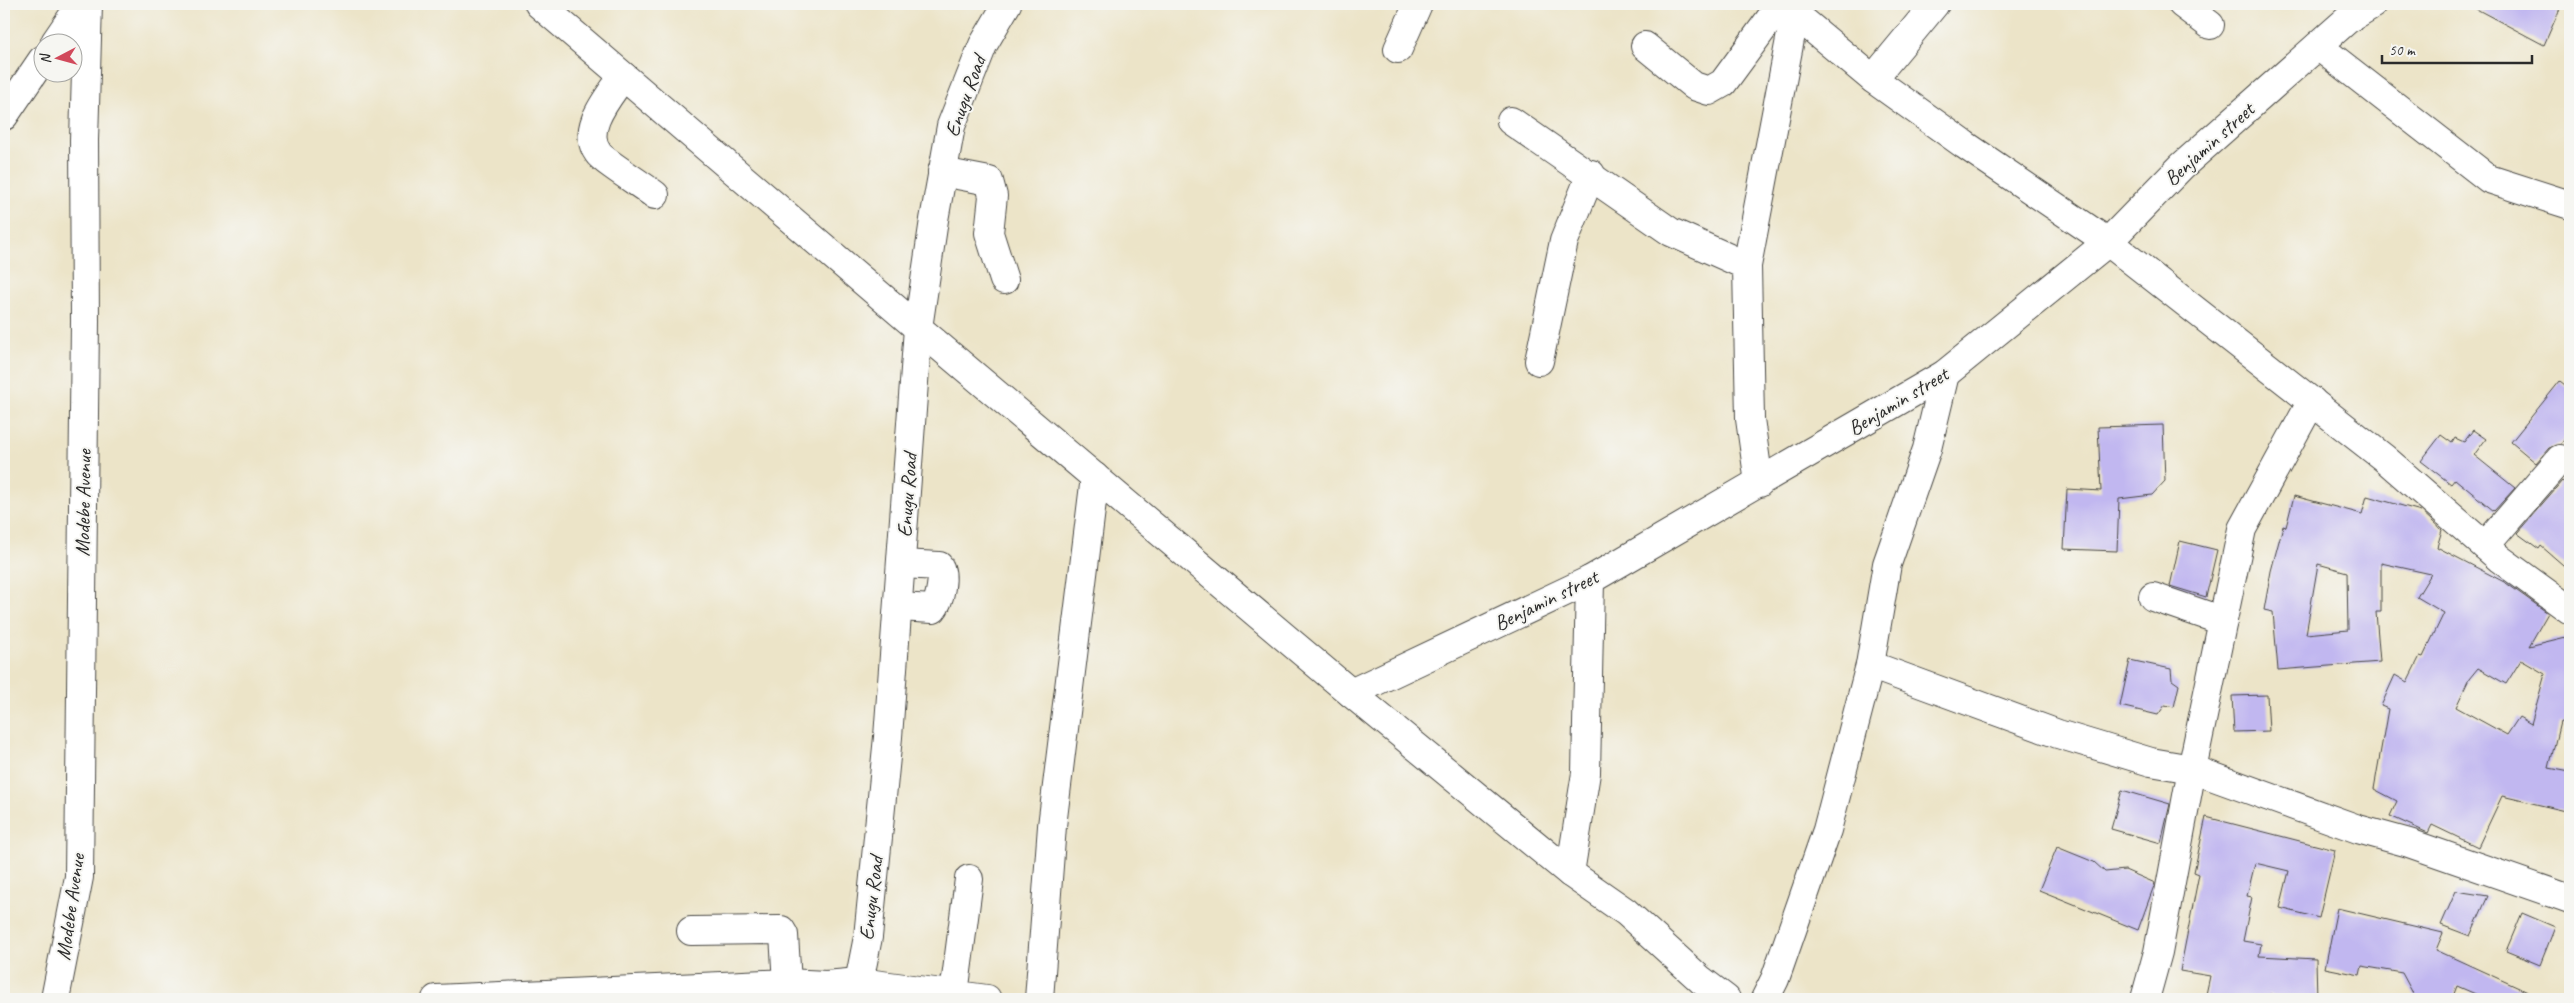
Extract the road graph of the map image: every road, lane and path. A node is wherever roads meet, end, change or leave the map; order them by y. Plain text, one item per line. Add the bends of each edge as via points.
1 (81, 4) edge
2 (88, 4) edge
3 (539, 4) edge
4 (1007, 4) edge
5 (1418, 4) edge
6 (1935, 4) edge
7 (2182, 4) edge
8 (2373, 4) edge
9 (1787, 7) edge
10 (2210, 25) dead end
11 (62, 32) edge
12 (1645, 46) dead end
13 (2318, 46) junction
14 (1398, 49) dead end
15 (32, 75) edge
16 (623, 76) junction
17 (1873, 78) junction
18 (4, 116) edge
19 (1511, 121) dead end
20 (942, 172) junction
21 (1591, 174) junction
22 (655, 194) dead end
23 (2570, 205) edge
24 (2108, 242) junction
25 (1747, 266) junction
26 (1004, 280) dead end
27 (918, 328) junction
28 (1538, 361) dead end
29 (1945, 374) junction
30 (2312, 401) junction
31 (2560, 459) dead end
32 (1095, 477) junction
33 (1759, 483) junction
34 (2484, 546) junction
35 (902, 564) junction
36 (1590, 580) junction
37 (2153, 597) dead end
38 (899, 607) junction
39 (2570, 610) edge
40 (2223, 621) junction
41 (1870, 665) junction
42 (1351, 693) junction
43 (2192, 769) junction
44 (1570, 873) junction
45 (970, 879) dead end
46 (2570, 899) edge
47 (692, 931) dead end
48 (769, 989) edge
49 (1699, 990) edge
50 (859, 991) edge
51 (821, 992) edge
52 (954, 994) junction
53 (637, 995) edge
54 (55, 999) edge
55 (436, 999) edge
56 (987, 999) edge
57 (1039, 999) edge
58 (1726, 999) edge
59 (1765, 999) edge
60 (2145, 999) edge

1 - 11 street
2 - 54 street, Modebe Avenue via 84,140 79,877
3 - 16 street
4 - 20 street, Enugu Road via 983,45 951,126
5 - 14 street
6 - 17 street
7 - 10 street
8 - 13 street, Benjamin street via 2347,20
9 - 12 street via 1723,83 1709,91 1694,86
9 - 17 street
9 - 25 street
13 - 23 street via 2489,179
13 - 24 street, Benjamin street via 2182,166
15 - 18 street
16 - 22 street via 598,113 592,134 598,153
16 - 27 street
17 - 24 street
19 - 21 street
20 - 26 street via 989,181 993,196 989,233
20 - 27 street, Enugu Road
21 - 25 street via 1671,232
21 - 28 street via 1564,241
24 - 29 street, Benjamin street
24 - 30 street
25 - 33 street via 1750,419
27 - 32 street
27 - 35 street, Enugu Road
29 - 33 street, Benjamin street
29 - 41 street via 1927,449 1887,564
30 - 34 street via 2384,458
30 - 40 street via 2242,529
31 - 34 street
32 - 42 street
32 - 57 street via 1052,826
33 - 36 street, Benjamin street
34 - 39 street
35 - 38 street, Enugu Road
35 - 38 street via 939,566 942,575 937,605 933,609
36 - 42 street, Benjamin street
36 - 44 street via 1586,773
37 - 40 street
38 - 50 street, Enugu Road via 868,937
40 - 43 street
41 - 43 street via 2058,734 2151,762
41 - 59 street via 1827,830
42 - 44 street
43 - 46 street via 2358,829 2409,843
43 - 60 street via 2158,952
44 - 49 street via 1626,912
45 - 52 street
47 - 48 street via 781,930 784,935
48 - 51 street
48 - 53 street
49 - 58 street
50 - 51 street
50 - 52 street
52 - 56 street
53 - 55 street

